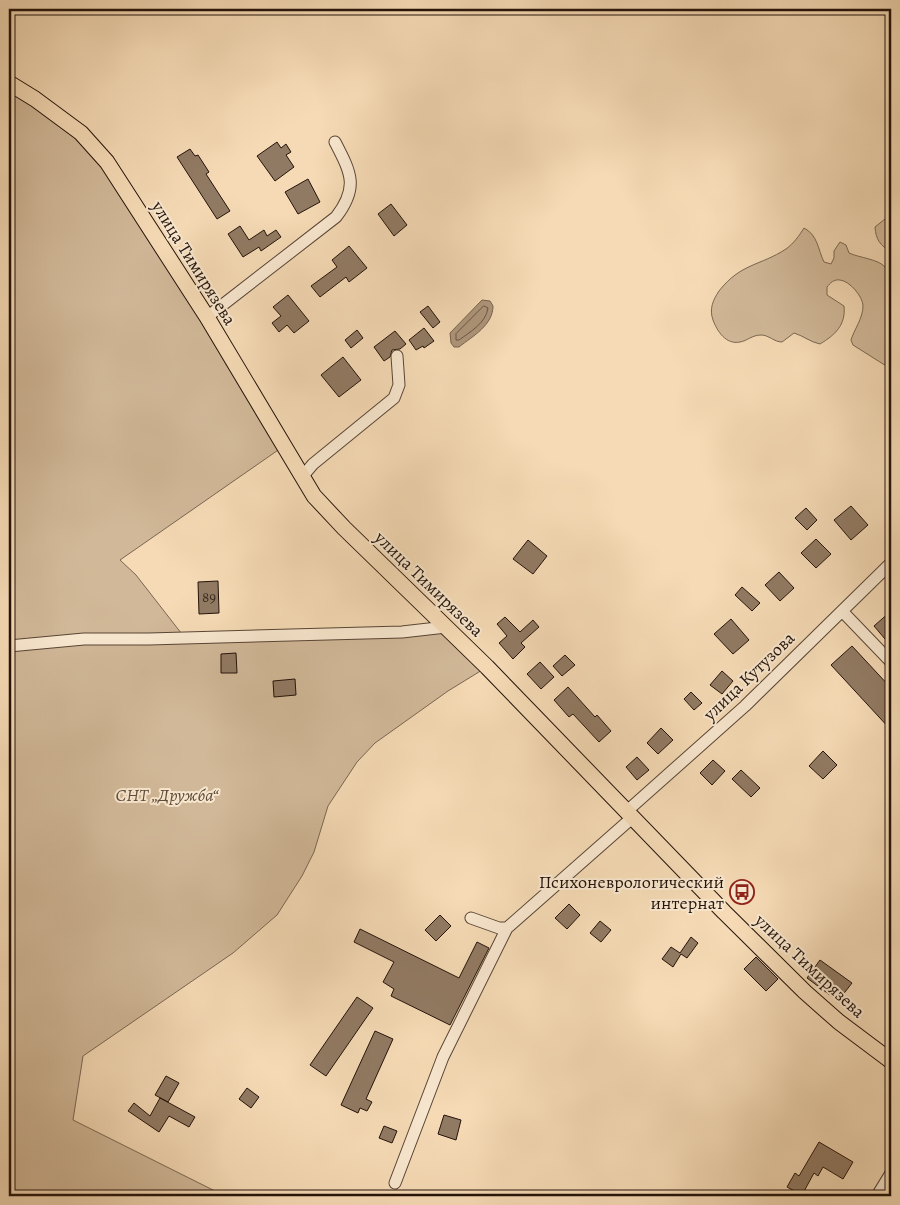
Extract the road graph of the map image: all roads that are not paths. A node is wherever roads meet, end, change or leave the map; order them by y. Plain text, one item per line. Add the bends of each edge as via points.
1 (9, 83) edge
2 (335, 142) dead end
3 (207, 317) junction
4 (397, 356) dead end
5 (302, 477) junction
6 (891, 563) edge
7 (842, 611) junction
8 (446, 627) junction
9 (9, 646) edge
10 (891, 662) edge
11 (630, 814) junction
12 (471, 918) dead end
13 (507, 928) junction
14 (891, 1061) edge
15 (891, 1174) edge
16 (395, 1183) dead end
17 (878, 1196) edge

1 - 3 main road, улица Тимирязева via 81,133 107,162
2 - 3 street via 348,168 351,186 346,204 336,217
3 - 5 main road, улица Тимирязева
4 - 5 street via 399,385 394,398 313,464
5 - 8 main road, улица Тимирязева via 314,496 344,528
6 - 7 street, улица Кутузова
7 - 10 street
7 - 11 street, улица Кутузова
8 - 9 street via 402,632 84,639
8 - 11 main road, улица Тимирязева
11 - 13 street, улица Кутузова
11 - 14 main road, улица Тимирязева via 805,992
12 - 13 street
13 - 16 street via 443,1057
15 - 17 street

